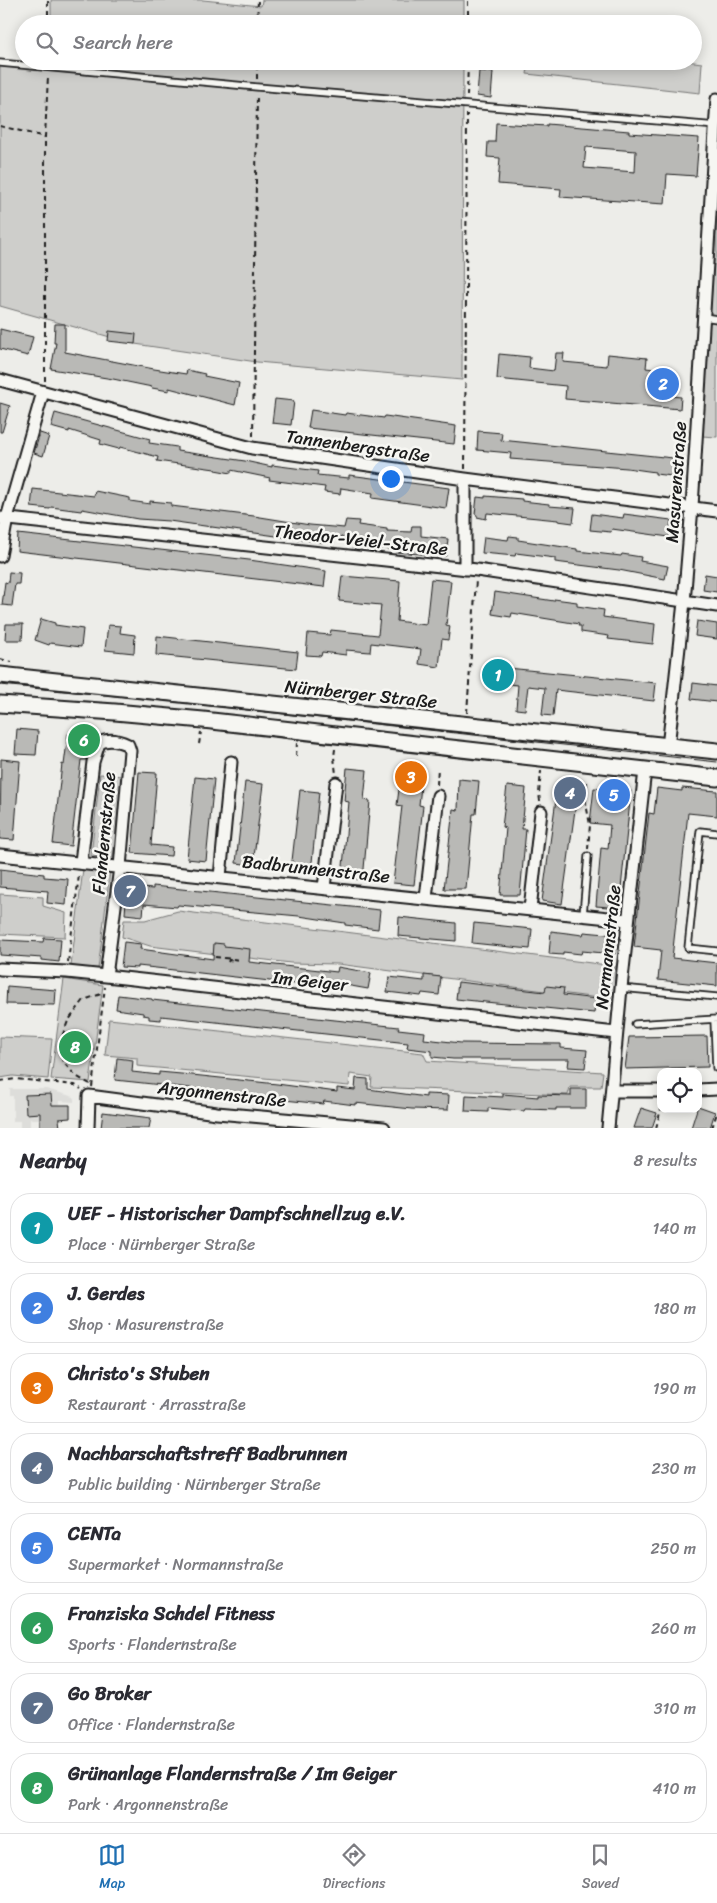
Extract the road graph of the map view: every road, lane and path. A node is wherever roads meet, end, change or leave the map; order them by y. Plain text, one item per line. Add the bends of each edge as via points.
1 (48, 0) edge
2 (258, 0) edge
3 (468, 0) edge
4 (48, 15) edge
5 (258, 15) edge
6 (468, 15) edge
7 (0, 63) edge
8 (15, 64) edge
9 (48, 70) edge
10 (79, 70) edge
11 (257, 70) edge
12 (468, 70) edge
13 (257, 87) junction
14 (717, 99) edge
15 (468, 106) junction
16 (0, 126) edge
17 (716, 126) edge
18 (46, 137) junction
19 (704, 317) junction
20 (717, 318) edge
21 (0, 380) edge
22 (43, 392) junction
23 (252, 448) junction
24 (465, 479) junction
25 (692, 507) junction
26 (717, 510) edge
27 (3, 518) edge
28 (0, 556) edge
29 (464, 569) junction
30 (477, 570) junction
31 (684, 602) junction
32 (717, 606) edge
33 (0, 675) edge
34 (0, 704) edge
35 (466, 724) junction
36 (337, 736) junction
37 (668, 747) junction
38 (717, 752) edge
39 (231, 762) dead end
40 (438, 767) dead end
41 (645, 770) junction
42 (540, 777) dead end
43 (717, 778) edge
44 (587, 782) dead end
45 (336, 783) joint
46 (438, 796) joint
47 (541, 812) joint
48 (717, 833) edge
49 (0, 855) edge
50 (588, 856) joint
51 (81, 862) junction
52 (120, 867) junction
53 (220, 877) junction
54 (324, 888) junction
55 (426, 898) junction
56 (530, 909) junction
57 (583, 915) junction
58 (628, 920) junction
59 (717, 951) edge
60 (215, 957) dead end
61 (226, 958) junction
62 (234, 959) junction
63 (241, 960) dead end
64 (0, 969) edge
65 (66, 972) junction
66 (106, 976) junction
67 (621, 988) junction
68 (717, 997) edge
69 (716, 1020) edge
70 (635, 1024) dead end
71 (616, 1033) junction
72 (716, 1068) edge
73 (0, 1081) edge
74 (75, 1085) dead end
75 (92, 1086) joint
76 (717, 1089) edge
77 (702, 1090) edge
78 (612, 1091) junction
79 (657, 1091) edge
80 (660, 1113) edge
81 (717, 1113) edge
82 (88, 1128) edge
83 (384, 1128) edge
84 (608, 1128) edge
85 (656, 1128) edge
86 (712, 1128) edge

1 - 4 path
2 - 5 path
3 - 6 path
7 - 8 lane
9 - 18 path
10 - 13 lane
11 - 13 path
12 - 15 path
13 - 15 lane
13 - 23 path
14 - 17 street, Masurenstraße
15 - 17 lane
15 - 24 path
16 - 18 path
17 - 19 street, Masurenstraße
18 - 22 path
19 - 20 lane
19 - 25 street, Masurenstraße
21 - 22 street, Tannenbergstraße
22 - 23 street, Tannenbergstraße
22 - 27 street
23 - 24 street, Tannenbergstraße
24 - 25 street, Tannenbergstraße
24 - 29 street
25 - 26 street, Tannenbergstraße
25 - 31 street, Masurenstraße
27 - 28 street
27 - 29 street, Theodor-Veiel-Straße
29 - 30 street, Theodor-Veiel-Straße
30 - 31 street, Theodor-Veiel-Straße
30 - 35 path
31 - 32 street, Theodor-Veiel-Straße
31 - 37 street, Masurenstraße
33 - 35 main road, Nürnberger Straße
34 - 36 main road via 115,712
35 - 37 main road, Nürnberger Straße
36 - 41 main road
36 - 45 path via 334,757
37 - 38 main road, Nürnberger Straße
39 - 53 street
40 - 46 path
41 - 43 main road
41 - 58 street, Normannstraße
42 - 47 path
44 - 50 path
45 - 54 street
46 - 55 street
47 - 56 street
48 - 59 lane via 700,831 688,948
49 - 51 street, Badbrunnenstraße
50 - 57 lane
51 - 52 street, Badbrunnenstraße
51 - 52 street, Flandernstraße via 93,762 99,743 111,739 128,745 130,751
51 - 65 path, Flandernstraße
52 - 53 street, Badbrunnenstraße
52 - 66 street, Flandernstraße
53 - 54 street, Badbrunnenstraße
54 - 55 street, Badbrunnenstraße
55 - 56 street, Badbrunnenstraße
56 - 57 street, Badbrunnenstraße
57 - 58 street, Badbrunnenstraße
58 - 67 street, Normannstraße
60 - 61 path
61 - 62 path
61 - 62 path via 227,962
62 - 63 path
64 - 65 street, Im Geiger
65 - 66 street, Im Geiger
66 - 71 street, Im Geiger
67 - 68 lane
67 - 71 street, Normannstraße
69 - 70 lane
69 - 72 lane
71 - 78 street, Normannstraße
73 - 74 path via 16,1079
75 - 75 path via 76,1076 64,1062 60,1042 68,1021 84,1000 104,993
76 - 77 street
78 - 79 street
78 - 84 street, Normannstraße
80 - 85 path
81 - 86 path
82 - 83 street, Argonnenstraße via 89,1096 217,1113

